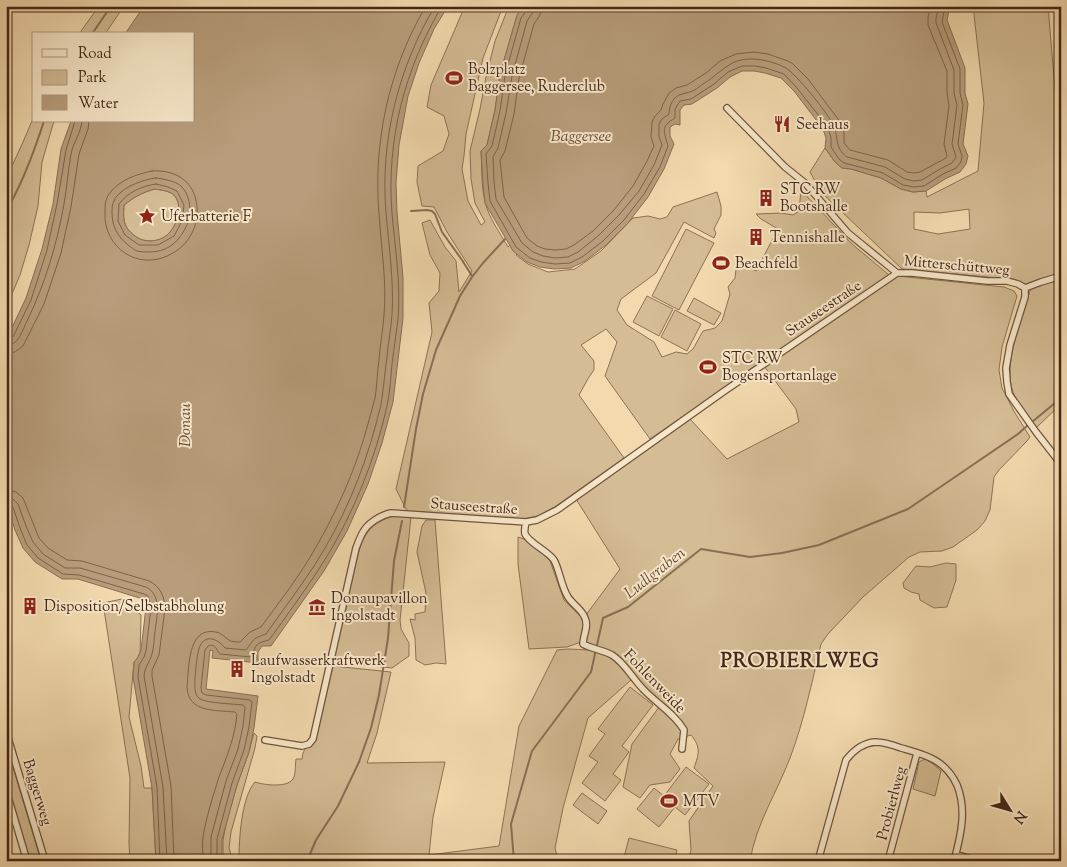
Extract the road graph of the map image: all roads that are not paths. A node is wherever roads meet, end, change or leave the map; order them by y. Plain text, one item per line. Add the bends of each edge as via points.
1 (727, 108) dead end
2 (897, 273) junction
3 (1061, 276) edge
4 (1025, 288) junction
5 (1061, 464) edge
6 (526, 522) junction
7 (6, 731) edge
8 (265, 740) dead end
9 (682, 749) dead end
10 (917, 753) junction
11 (6, 790) edge
12 (956, 854) junction
13 (27, 861) edge
14 (45, 861) edge
15 (818, 861) edge
16 (888, 861) edge
17 (954, 861) edge
18 (976, 861) edge

1 - 2 street, Mitterschüttweg via 785,167 805,182 848,234
2 - 4 street, Mitterschüttweg via 1007,281
2 - 6 street, Stauseestraße via 556,510
3 - 4 street
4 - 5 street, Mitterschüttweg via 1006,368 1009,394
6 - 8 street, Stauseestraße via 391,513 374,521 363,531 356,548 313,739 302,746
6 - 9 street, Fohlenweide via 526,535 553,560 567,595 585,618 587,626 583,644 611,654 643,690 674,717 684,730
7 - 14 street, Baggerweg
10 - 12 street via 932,757 947,769 960,794 963,816
10 - 15 street via 874,742 851,754 843,767
10 - 16 street, Probierlweg
11 - 13 street
12 - 17 street
12 - 18 street

